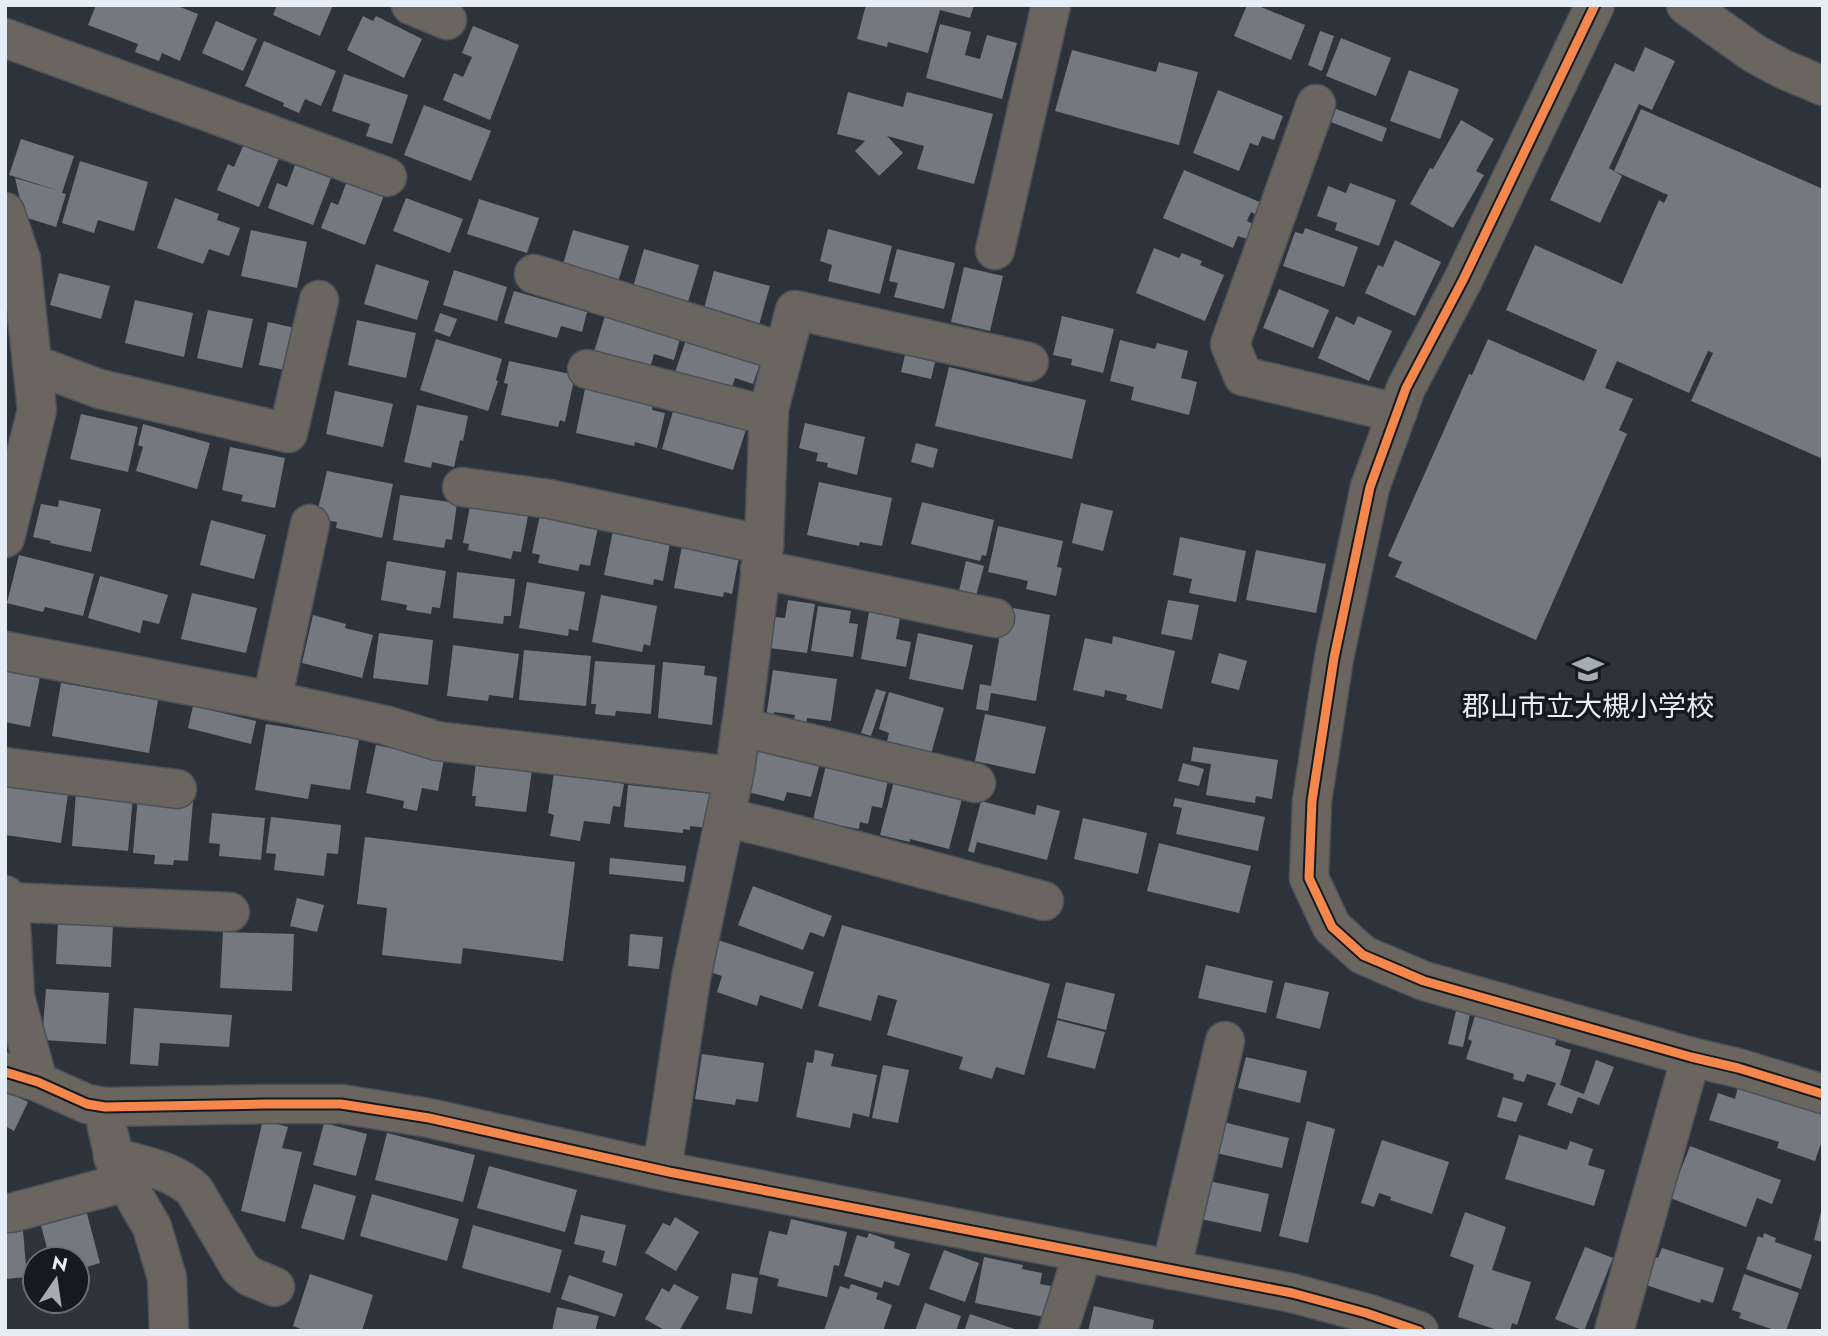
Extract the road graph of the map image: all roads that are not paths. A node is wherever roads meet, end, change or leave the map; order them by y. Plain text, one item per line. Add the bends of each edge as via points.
1 (411, 5) edge
2 (1051, 5) edge
3 (1686, 5) edge
4 (1592, 6) edge
5 (447, 20) dead end
6 (5, 38) edge
7 (1823, 86) edge
8 (1316, 104) dead end
9 (387, 177) dead end
10 (5, 212) edge
11 (995, 250) dead end
12 (534, 274) dead end
13 (319, 300) dead end
14 (783, 352) junction
15 (1029, 362) dead end
16 (32, 364) junction
17 (587, 369) dead end
18 (1397, 413) junction
19 (769, 416) junction
20 (462, 487) dead end
21 (310, 524) dead end
22 (5, 538) edge
23 (762, 557) junction
24 (995, 618) dead end
25 (5, 650) edge
26 (272, 700) junction
27 (741, 727) junction
28 (5, 767) edge
29 (733, 776) junction
30 (976, 783) dead end
31 (177, 789) dead end
32 (725, 817) junction
33 (7, 898) edge
34 (1044, 901) dead end
35 (230, 912) dead end
36 (1225, 1041) dead end
37 (1691, 1057) junction
38 (22, 1077) edge
39 (1823, 1094) edge
40 (105, 1107) junction
41 (120, 1169) junction
42 (662, 1170) junction
43 (5, 1213) edge
44 (1083, 1252) junction
45 (1171, 1270) junction
46 (275, 1287) dead end
47 (169, 1331) edge
48 (1058, 1331) edge
49 (1419, 1331) edge
50 (1614, 1331) edge

1 - 5 street
2 - 11 street
3 - 7 street via 1755,54
4 - 18 street
6 - 9 street
8 - 18 street via 1230,344 1243,376
10 - 16 street via 21,259
12 - 14 street
13 - 16 street via 288,433 100,389
14 - 15 street via 795,310
14 - 19 street
16 - 22 street via 37,410
17 - 19 street
18 - 37 street via 1370,487 1334,658 1312,801 1309,878 1332,927 1363,955 1424,981
19 - 23 street
20 - 23 street via 549,499
21 - 26 street
23 - 24 street
23 - 27 street
25 - 26 street
26 - 29 street via 385,724 437,741
27 - 29 street
27 - 30 street
28 - 31 street
29 - 32 street
32 - 34 street
32 - 42 street via 691,978
33 - 35 street
33 - 38 street
36 - 45 street
37 - 39 street
37 - 50 street
38 - 40 street
40 - 41 street
40 - 42 street via 341,1104 429,1118
41 - 43 street
41 - 46 street via 167,1173 185,1181 240,1268
41 - 47 street via 152,1227 167,1278
42 - 44 street
44 - 45 street
44 - 48 street
45 - 49 street via 1292,1293

